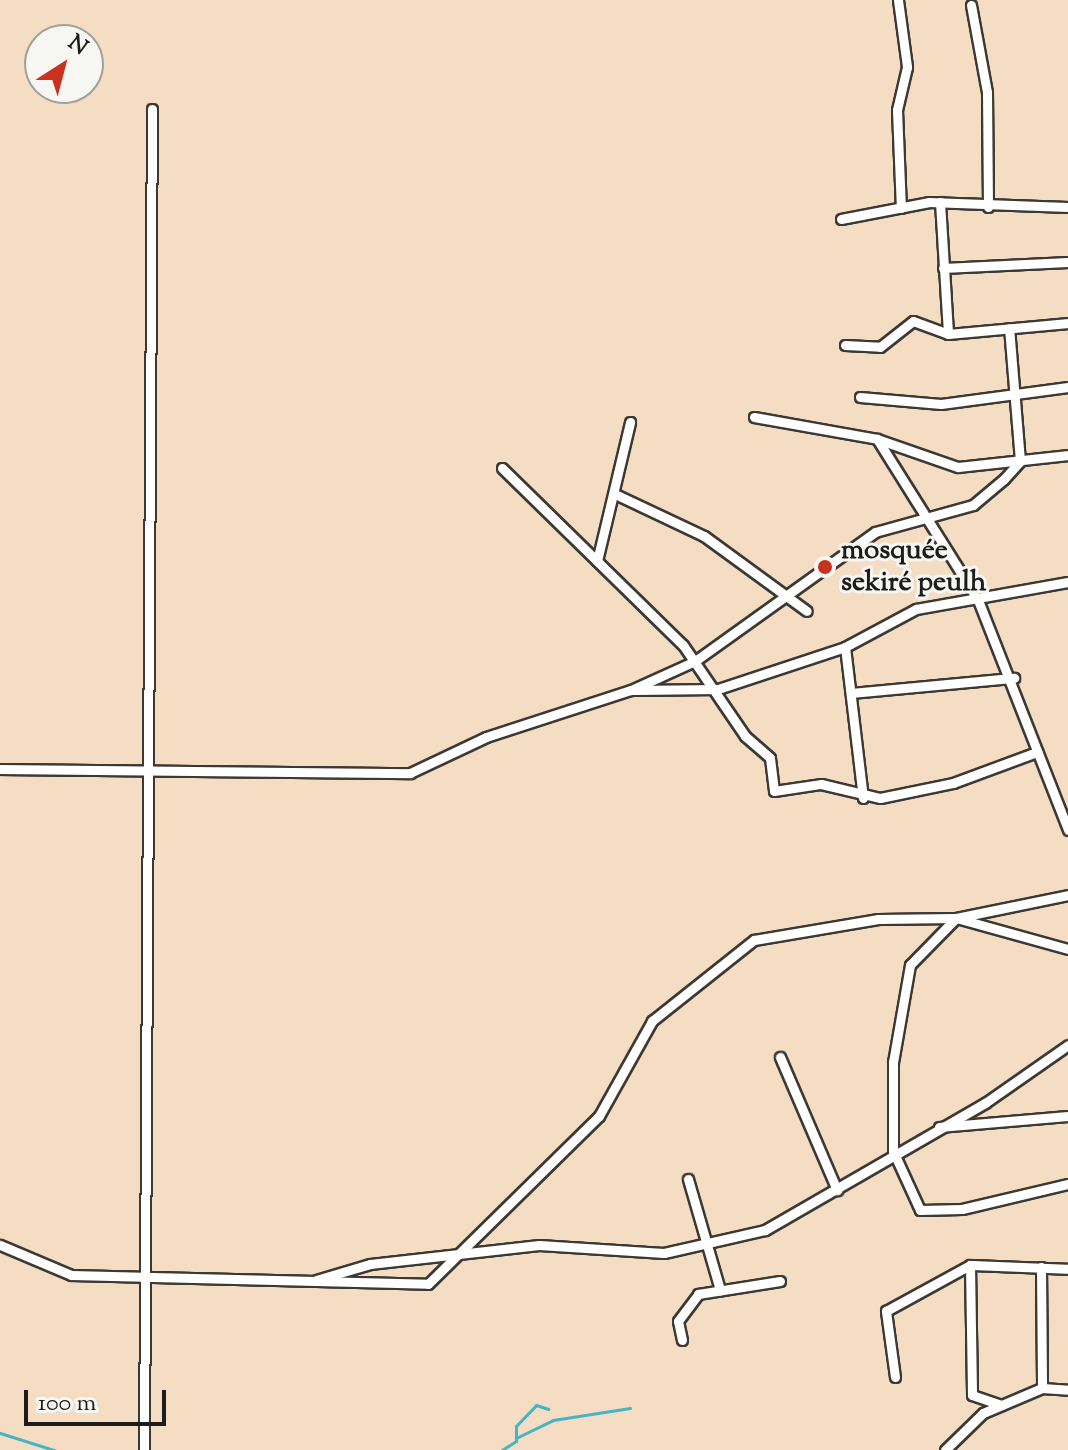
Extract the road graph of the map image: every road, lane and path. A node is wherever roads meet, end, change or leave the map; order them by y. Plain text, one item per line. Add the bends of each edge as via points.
1 (898, 0) edge
2 (971, 5) dead end
3 (152, 109) dead end
4 (940, 202) junction
5 (988, 207) junction
6 (1068, 207) edge
7 (901, 208) junction
8 (841, 219) dead end
9 (1068, 262) edge
10 (943, 268) junction
11 (1068, 323) edge
12 (1009, 328) junction
13 (948, 334) junction
14 (845, 345) dead end
15 (1068, 387) edge
16 (1015, 394) junction
17 (860, 397) dead end
18 (754, 417) dead end
19 (630, 422) dead end
20 (877, 439) junction
21 (1068, 455) edge
22 (1020, 461) junction
23 (502, 468) dead end
24 (615, 494) junction
25 (925, 516) junction
26 (597, 561) junction
27 (1068, 582) edge
28 (782, 594) junction
29 (978, 600) junction
30 (807, 611) dead end
31 (845, 647) junction
32 (695, 661) junction
33 (1014, 678) junction
34 (718, 689) junction
35 (631, 690) junction
36 (851, 693) junction
37 (1037, 752) junction
38 (0, 769) edge
39 (149, 772) junction
40 (863, 798) junction
41 (1068, 830) edge
42 (1068, 895) edge
43 (956, 918) junction
44 (1068, 949) edge
45 (1068, 1045) edge
46 (780, 1057) dead end
47 (1068, 1116) edge
48 (932, 1128) junction
49 (893, 1151) junction
50 (688, 1179) dead end
51 (1068, 1184) edge
52 (837, 1190) junction
53 (706, 1242) junction
54 (0, 1245) edge
55 (460, 1253) junction
56 (970, 1265) junction
57 (1041, 1267) junction
58 (1068, 1269) edge
59 (146, 1278) junction
60 (314, 1281) junction
61 (780, 1281) dead end
62 (720, 1290) junction
63 (682, 1340) dead end
64 (895, 1377) dead end
65 (1042, 1388) junction
66 (1068, 1390) edge
67 (1001, 1405) junction
68 (144, 1450) edge
69 (945, 1450) edge

1 - 7 street via 907,67 897,110
2 - 5 street via 987,92
3 - 39 street
4 - 5 street
4 - 7 street
4 - 10 street
5 - 6 street
7 - 8 street
9 - 10 street
10 - 13 street
11 - 12 street
12 - 13 street
12 - 16 street
13 - 14 street via 913,321 880,347
15 - 16 street
16 - 17 street via 941,404
16 - 22 street
18 - 20 street
19 - 24 street
20 - 22 street via 958,467
20 - 25 street
21 - 22 street
22 - 25 street via 973,505
23 - 26 street
24 - 26 street
24 - 28 street via 704,536
25 - 28 street via 875,532
25 - 29 street
26 - 32 street
27 - 29 street
28 - 30 street
28 - 32 street
29 - 31 street via 916,609
29 - 33 street
31 - 34 street
31 - 36 street
32 - 34 street
32 - 35 street
33 - 36 street
33 - 37 street
34 - 35 street
34 - 40 street via 745,736 770,758 774,791 821,784
35 - 39 street via 486,737 410,773
36 - 40 street
37 - 40 street via 924,791
37 - 41 street
38 - 39 street
39 - 59 street
42 - 43 street
43 - 44 street
43 - 49 street via 926,943 904,978 893,1062
43 - 55 street via 849,922 764,937 739,950 652,1021 599,1116
45 - 48 street via 1010,1088
46 - 52 street
47 - 48 street
48 - 49 street
49 - 51 street via 920,1210 962,1209
49 - 52 street
50 - 53 street
52 - 53 street via 765,1230
53 - 55 street via 664,1253 567,1243
53 - 62 street
54 - 59 street via 71,1275
55 - 60 street via 370,1264
55 - 60 street via 428,1284
56 - 57 street
56 - 64 street via 886,1311
56 - 67 street via 972,1395
57 - 58 street
57 - 65 street
59 - 60 street
59 - 68 street
61 - 62 street
62 - 63 street via 698,1294 678,1321
65 - 66 street
65 - 67 street
67 - 69 street

